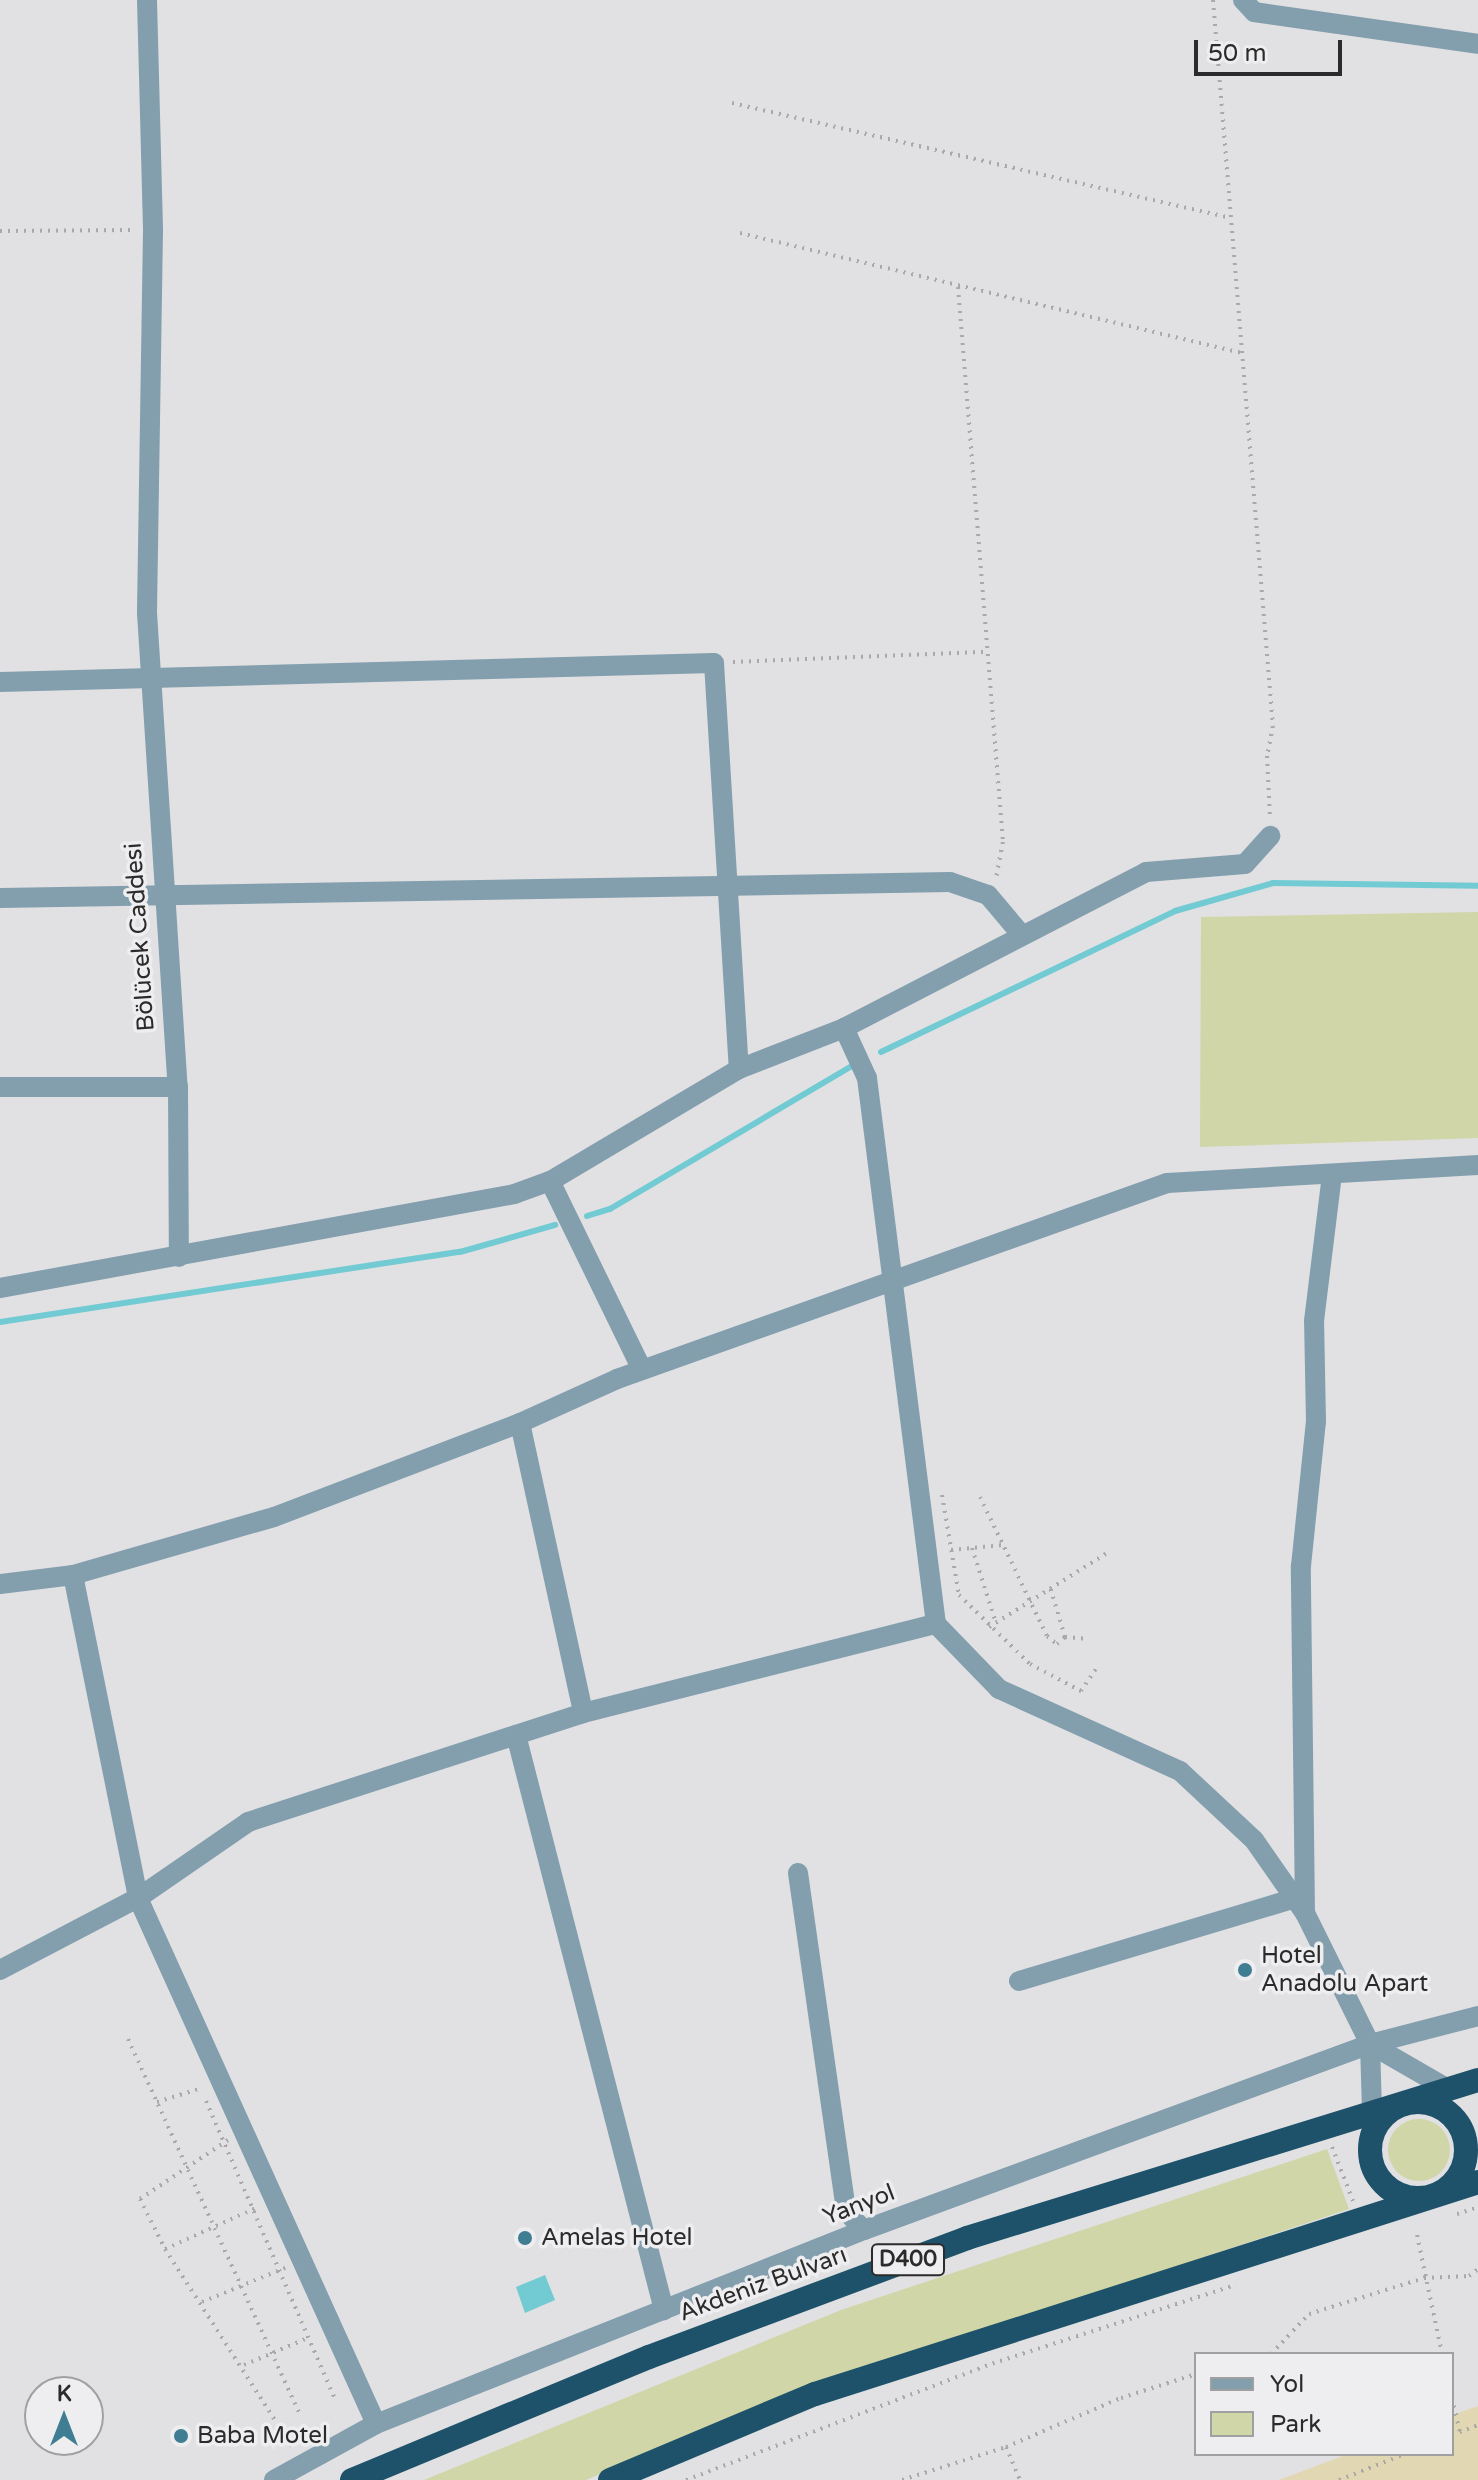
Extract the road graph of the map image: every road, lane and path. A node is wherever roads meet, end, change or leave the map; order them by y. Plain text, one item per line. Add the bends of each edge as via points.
1 (147, 0) edge
2 (1213, 0) edge
3 (1243, 0) edge
4 (1478, 44) edge
5 (732, 103) dead end
6 (1231, 218) junction
7 (153, 230) junction
8 (0, 231) edge
9 (740, 233) dead end
10 (958, 287) junction
11 (1242, 353) junction
12 (987, 652) junction
13 (714, 663) junction
14 (151, 680) junction
15 (0, 682) edge
16 (1270, 836) joint
17 (727, 884) junction
18 (162, 893) junction
19 (988, 895) junction
20 (0, 898) edge
21 (1020, 933) junction
22 (844, 1028) junction
23 (739, 1069) junction
24 (0, 1087) edge
25 (178, 1087) junction
26 (1478, 1165) edge
27 (1332, 1174) junction
28 (550, 1181) junction
29 (179, 1257) junction
30 (893, 1283) junction
31 (0, 1288) edge
32 (642, 1370) junction
33 (520, 1423) junction
34 (942, 1495) dead end
35 (980, 1497) dead end
36 (1003, 1545) junction
37 (972, 1548) junction
38 (951, 1550) junction
39 (1110, 1551) dead end
40 (73, 1575) junction
41 (0, 1584) edge
42 (1050, 1587) junction
43 (1030, 1600) junction
44 (995, 1620) junction
45 (936, 1624) junction
46 (989, 1627) junction
47 (1065, 1637) junction
48 (1086, 1639) dead end
49 (1098, 1666) dead end
50 (583, 1713) junction
51 (516, 1735) junction
52 (798, 1873) dead end
53 (138, 1898) junction
54 (1300, 1906) junction
55 (0, 1970) edge
56 (1019, 1981) dead end
57 (1478, 2016) edge
58 (128, 2039) dead end
59 (1370, 2044) junction
60 (1478, 2080) edge
61 (1448, 2089) junction
62 (157, 2102) junction
63 (1401, 2104) junction
64 (1372, 2113) junction
65 (243, 2130) junction
66 (221, 2144) junction
67 (1332, 2147) dead end
68 (187, 2168) junction
69 (1478, 2182) edge
70 (1435, 2195) junction
71 (275, 2200) junction
72 (1478, 2207) edge
73 (1355, 2208) dead end
74 (250, 2211) junction
75 (1450, 2216) dead end
76 (1421, 2225) dead end
77 (214, 2227) junction
78 (1407, 2229) dead end
79 (864, 2230) junction
80 (1417, 2235) dead end
81 (165, 2249) junction
82 (302, 2261) junction
83 (1478, 2269) edge
84 (276, 2271) junction
85 (1424, 2278) junction
86 (1243, 2282) dead end
87 (241, 2286) junction
88 (202, 2302) junction
89 (664, 2310) junction
90 (332, 2328) junction
91 (308, 2338) junction
92 (1273, 2352) edge
93 (1442, 2352) edge
94 (271, 2354) junction
95 (244, 2365) junction
96 (1194, 2375) edge
97 (336, 2401) dead end
98 (1454, 2406) edge
99 (301, 2417) dead end
100 (376, 2424) junction
101 (1478, 2425) edge
102 (1460, 2432) junction
103 (1454, 2434) edge
104 (1006, 2447) junction
105 (1400, 2456) edge
106 (303, 2464) junction
107 (274, 2480) edge
108 (352, 2480) edge
109 (610, 2480) edge
110 (686, 2480) edge
111 (902, 2480) edge
112 (1020, 2480) edge
113 (1339, 2480) edge

1 - 7 street, Bölücek Caddesi
2 - 6 path
3 - 4 street via 1254,12
5 - 6 path
6 - 11 path
7 - 8 path
7 - 14 street, Bölücek Caddesi via 147,613
9 - 10 path
10 - 11 path
10 - 12 path
11 - 16 path via 1273,726 1267,756
12 - 13 path
12 - 19 path via 1003,842
13 - 14 street
13 - 17 street
14 - 15 street
14 - 18 street, Bölücek Caddesi
16 - 21 street via 1245,864 1146,872
17 - 18 street
17 - 19 street via 950,882
17 - 23 street
18 - 20 street
18 - 25 street, Bölücek Caddesi
19 - 21 street
21 - 22 street
22 - 23 street
22 - 30 street via 867,1078
23 - 28 street
24 - 25 street
25 - 29 street, Bölücek Caddesi
26 - 27 street
27 - 30 street via 1167,1183
27 - 54 street via 1314,1321 1316,1422 1301,1566
28 - 29 street via 483,1201
28 - 32 street
29 - 31 street
30 - 32 street
30 - 45 street
32 - 33 street
33 - 40 street via 274,1517
33 - 50 street
34 - 38 path
35 - 36 path
36 - 37 path
36 - 43 path
37 - 38 path
37 - 44 path
38 - 46 path via 959,1595
39 - 42 path
40 - 41 street
40 - 53 street
42 - 43 path
42 - 47 path
43 - 44 path
43 - 47 path via 1047,1636 1057,1644
44 - 46 path
45 - 50 street
45 - 54 street via 999,1689 1180,1771 1254,1840
46 - 49 path via 1030,1664 1081,1691
47 - 48 path
50 - 51 street
51 - 53 street via 248,1822
51 - 89 street
52 - 79 street via 846,2211
53 - 55 street
53 - 65 street
54 - 56 street
54 - 59 street
57 - 59 street, Yanyol
58 - 62 path
59 - 61 street
59 - 64 street
59 - 79 street, Yanyol
60 - 61 highway, Akdeniz Bulvarı / D400
61 - 63 highway, Akdeniz Bulvarı / D400
62 - 66 path via 201,2086
62 - 68 path
63 - 64 highway, Akdeniz Bulvarı / D400
63 - 70 highway via 1375,2126 1370,2142 1373,2167 1387,2187 1402,2196
63 - 70 highway via 1416,2101 1445,2109 1464,2132 1465,2163 1459,2176
64 - 108 highway, Akdeniz Bulvarı / D400 via 967,2238 649,2357
65 - 66 path
65 - 71 street
66 - 68 path
66 - 74 path
67 - 73 path
68 - 77 path
68 - 81 path via 140,2199
69 - 70 highway
70 - 109 highway via 815,2394
71 - 74 path
71 - 82 street
72 - 75 path
74 - 77 path
74 - 84 path
76 - 78 path
77 - 81 path
77 - 87 path
79 - 89 street, Yanyol
80 - 85 path
81 - 88 path
82 - 84 path
82 - 90 street
83 - 85 path via 1469,2276
84 - 87 path
84 - 91 path
85 - 92 path via 1309,2314
85 - 93 path
86 - 110 path via 1000,2361
87 - 88 path
87 - 94 path
88 - 95 path
89 - 100 street, Yanyol
90 - 91 path
90 - 100 street
91 - 94 path
91 - 97 path
94 - 95 path
94 - 99 path
95 - 106 path
96 - 104 path via 1121,2398
98 - 102 path
100 - 106 street, Yanyol
101 - 102 path
102 - 103 path
104 - 111 path
104 - 112 path
105 - 113 path
106 - 107 street, Yanyol

